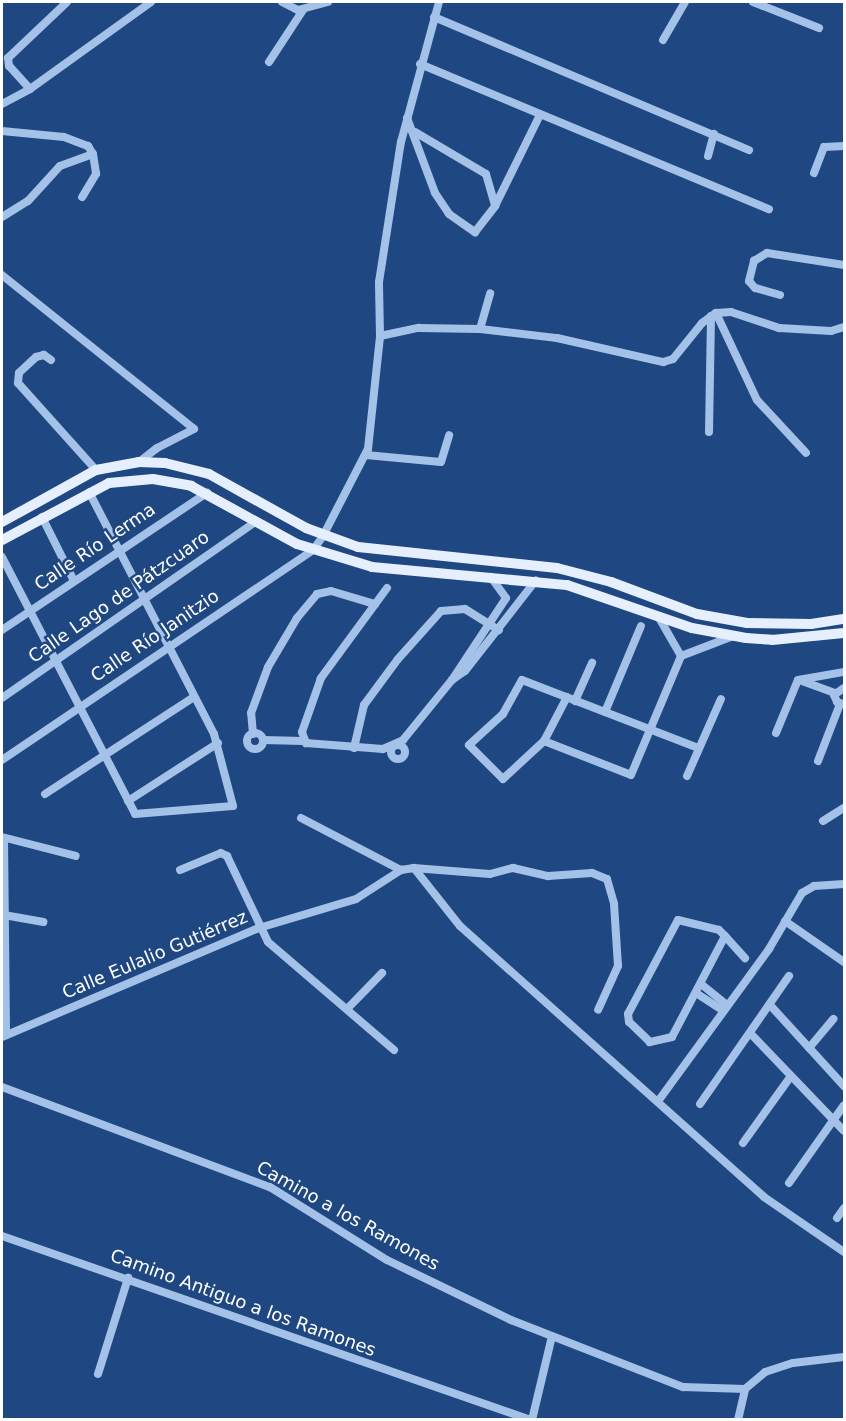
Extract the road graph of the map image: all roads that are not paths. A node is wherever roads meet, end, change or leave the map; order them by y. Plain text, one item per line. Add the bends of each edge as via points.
1 (67, 2) edge
2 (151, 2) edge
3 (282, 2) edge
4 (328, 2) edge
5 (439, 2) edge
6 (685, 2) edge
7 (753, 2) edge
8 (303, 10) junction
9 (434, 17) junction
10 (819, 28) dead end
11 (663, 40) dead end
12 (269, 62) dead end
13 (420, 64) junction
14 (30, 89) junction
15 (2, 104) edge
16 (540, 115) junction
17 (407, 118) junction
18 (2, 131) edge
19 (415, 132) junction
20 (714, 134) junction
21 (844, 146) edge
22 (749, 150) dead end
23 (93, 154) junction
24 (708, 156) dead end
25 (814, 173) dead end
26 (82, 196) dead end
27 (495, 206) junction
28 (769, 209) dead end
29 (2, 217) edge
30 (844, 265) edge
31 (2, 275) edge
32 (490, 293) dead end
33 (780, 295) dead end
34 (714, 314) junction
35 (844, 327) edge
36 (480, 329) junction
37 (380, 336) junction
38 (51, 360) dead end
39 (709, 432) dead end
40 (449, 435) dead end
41 (806, 453) dead end
42 (366, 455) junction
43 (139, 462) junction
44 (96, 470) junction
45 (89, 492) junction
46 (207, 493) junction
47 (42, 517) junction
48 (2, 522) edge
49 (255, 522) junction
50 (323, 536) junction
51 (2, 540) edge
52 (118, 550) junction
53 (313, 550) junction
54 (2, 557) edge
55 (491, 576) junction
56 (74, 579) junction
57 (536, 580) junction
58 (387, 588) dead end
59 (144, 598) junction
60 (506, 598) junction
61 (375, 604) junction
62 (517, 606) junction
63 (31, 609) junction
64 (657, 616) junction
65 (844, 619) edge
66 (486, 622) junction
67 (641, 626) dead end
68 (2, 630) edge
69 (499, 630) junction
70 (844, 633) edge
71 (734, 636) junction
72 (169, 646) junction
73 (681, 657) junction
74 (56, 662) junction
75 (592, 663) dead end
76 (844, 672) edge
77 (452, 680) junction
78 (798, 680) junction
79 (844, 688) edge
80 (835, 693) junction
81 (194, 697) junction
82 (2, 698) edge
83 (571, 699) junction
84 (721, 699) dead end
85 (842, 704) edge
86 (78, 706) junction
87 (604, 712) junction
88 (651, 730) junction
89 (776, 733) dead end
90 (253, 734) junction
91 (262, 740) junction
92 (303, 741) junction
93 (544, 741) junction
94 (218, 743) junction
95 (354, 748) junction
96 (698, 748) junction
97 (105, 755) junction
98 (2, 760) edge
99 (818, 761) dead end
100 (687, 776) dead end
101 (45, 794) dead end
102 (128, 801) junction
103 (844, 807) edge
104 (302, 818) dead end
105 (823, 821) dead end
106 (3, 837) edge
107 (76, 856) dead end
108 (414, 868) junction
109 (180, 870) dead end
110 (401, 870) junction
111 (844, 884) edge
112 (4, 915) junction
113 (785, 921) junction
114 (43, 922) dead end
115 (259, 928) junction
116 (725, 936) junction
117 (745, 958) dead end
118 (844, 962) edge
119 (382, 973) dead end
120 (789, 976) dead end
121 (701, 984) junction
122 (696, 993) junction
123 (770, 1005) junction
124 (724, 1007) junction
125 (348, 1008) junction
126 (598, 1010) dead end
127 (833, 1019) dead end
128 (751, 1034) junction
129 (4, 1036) edge
130 (809, 1048) junction
131 (394, 1050) dead end
132 (791, 1076) junction
133 (844, 1086) edge
134 (2, 1087) edge
135 (659, 1100) junction
136 (700, 1104) dead end
137 (844, 1105) edge
138 (834, 1120) junction
139 (844, 1131) edge
140 (743, 1143) dead end
141 (789, 1183) dead end
142 (844, 1208) edge
143 (837, 1218) dead end
144 (2, 1236) edge
145 (844, 1252) edge
146 (128, 1278) junction
147 (552, 1336) junction
148 (844, 1357) edge
149 (98, 1374) dead end
150 (745, 1389) junction
151 (532, 1419) edge
152 (738, 1419) edge

1 - 14 street via 8,58 9,66
2 - 14 street
3 - 8 street
4 - 8 street
5 - 9 street
6 - 11 street
7 - 10 street
8 - 12 street
9 - 13 street
9 - 20 street
13 - 16 street
13 - 17 street
14 - 15 street
16 - 27 street
16 - 28 street
17 - 19 street
17 - 37 street via 379,282
18 - 23 street via 64,137 88,146
19 - 27 street via 486,174
19 - 27 street via 430,183 449,214 474,232
20 - 22 street
20 - 24 street
21 - 25 street via 824,147
23 - 26 street via 96,174
23 - 29 street via 60,166 28,201
30 - 33 street via 767,253 754,261 749,282 755,288
31 - 43 street via 194,429
32 - 36 street
34 - 35 street via 731,312 779,328 823,331
34 - 36 street via 667,362 557,338
34 - 39 street
34 - 41 street via 757,400
36 - 37 street via 418,328
37 - 42 street
38 - 44 street via 44,355 36,357 19,373 18,383
40 - 42 street via 441,462
42 - 50 street, Calle Río Janitzio
43 - 44 main road
43 - 50 main road via 186,467 209,474
44 - 48 main road
45 - 46 main road via 128,479 174,482
45 - 47 main road
45 - 52 street
46 - 49 main road
46 - 52 street, Calle Río Lerma
47 - 51 main road
47 - 56 street
49 - 53 main road
49 - 59 street, Calle Lago de Pátzcuaro
50 - 53 street, Calle Río Janitzio
50 - 65 main road via 383,552 557,568 719,619 788,625
52 - 56 street, Calle Río Lerma
52 - 59 street
53 - 55 main road via 392,571
53 - 72 street, Calle Río Janitzio
54 - 63 street
55 - 57 main road
55 - 60 street
56 - 63 street, Calle Río Lerma
57 - 62 street
57 - 64 main road via 598,593
58 - 61 street
59 - 72 street
59 - 74 street, Calle Lago de Pátzcuaro
60 - 62 street
60 - 66 street
61 - 90 street via 330,591 317,594 297,618 268,667 251,713
61 - 92 street via 316,688 302,732
62 - 69 street
63 - 68 street, Calle Río Lerma
63 - 74 street
64 - 71 main road
64 - 73 street
66 - 69 street
66 - 77 street
66 - 95 street via 456,608 441,611 430,621 364,705
67 - 87 street
69 - 77 street via 461,675
70 - 71 main road via 772,640
71 - 73 street
72 - 81 street
72 - 86 street, Calle Río Janitzio
73 - 88 street
74 - 82 street, Calle Lago de Pátzcuaro
74 - 86 street
75 - 83 street
76 - 78 street
77 - 95 street via 395,746
78 - 80 street
78 - 89 street
79 - 80 street
80 - 85 street
81 - 94 street
81 - 97 street
83 - 87 street
83 - 93 street
83 - 93 street via 522,680 503,714 470,745 503,779
84 - 96 street
85 - 99 street
86 - 97 street
86 - 98 street, Calle Río Janitzio
87 - 88 street
88 - 93 street via 632,775
88 - 96 street
90 - 91 street
90 - 91 street via 247,741 250,748 258,748
91 - 92 street
92 - 95 street
94 - 102 street
94 - 102 street via 233,806 135,814
96 - 100 street
97 - 101 street
97 - 102 street
103 - 105 street
104 - 110 street
106 - 107 street
106 - 112 street
108 - 110 street
108 - 126 street via 482,874 513,868 548,876 592,873 607,879 614,904 618,966
108 - 135 street via 449,915
109 - 115 street via 220,853 228,856
110 - 115 street, Calle Eulalio Gutiérrez via 356,899
111 - 113 street via 809,887
112 - 114 street
112 - 129 street
113 - 118 street
113 - 124 street via 769,949
115 - 125 street via 273,948
115 - 129 street, Calle Eulalio Gutiérrez
116 - 117 street
116 - 121 street
116 - 122 street via 719,930 678,920 627,1019 650,1042 672,1037
119 - 125 street
120 - 123 street
121 - 122 street
121 - 124 street
122 - 124 street
123 - 128 street
123 - 130 street
124 - 135 street
125 - 131 street
127 - 130 street
128 - 132 street
128 - 136 street
130 - 133 street
132 - 138 street
132 - 140 street
134 - 147 street, Camino a los Ramones via 270,1187 405,1270
135 - 145 street via 780,1211
137 - 138 street
138 - 139 street
138 - 141 street
142 - 143 street
144 - 146 street, Camino Antiguo a los Ramones
146 - 149 street
146 - 151 street, Camino Antiguo a los Ramones
147 - 150 street, Camino a los Ramones via 683,1387
147 - 151 street
148 - 150 street via 780,1365
150 - 152 street

